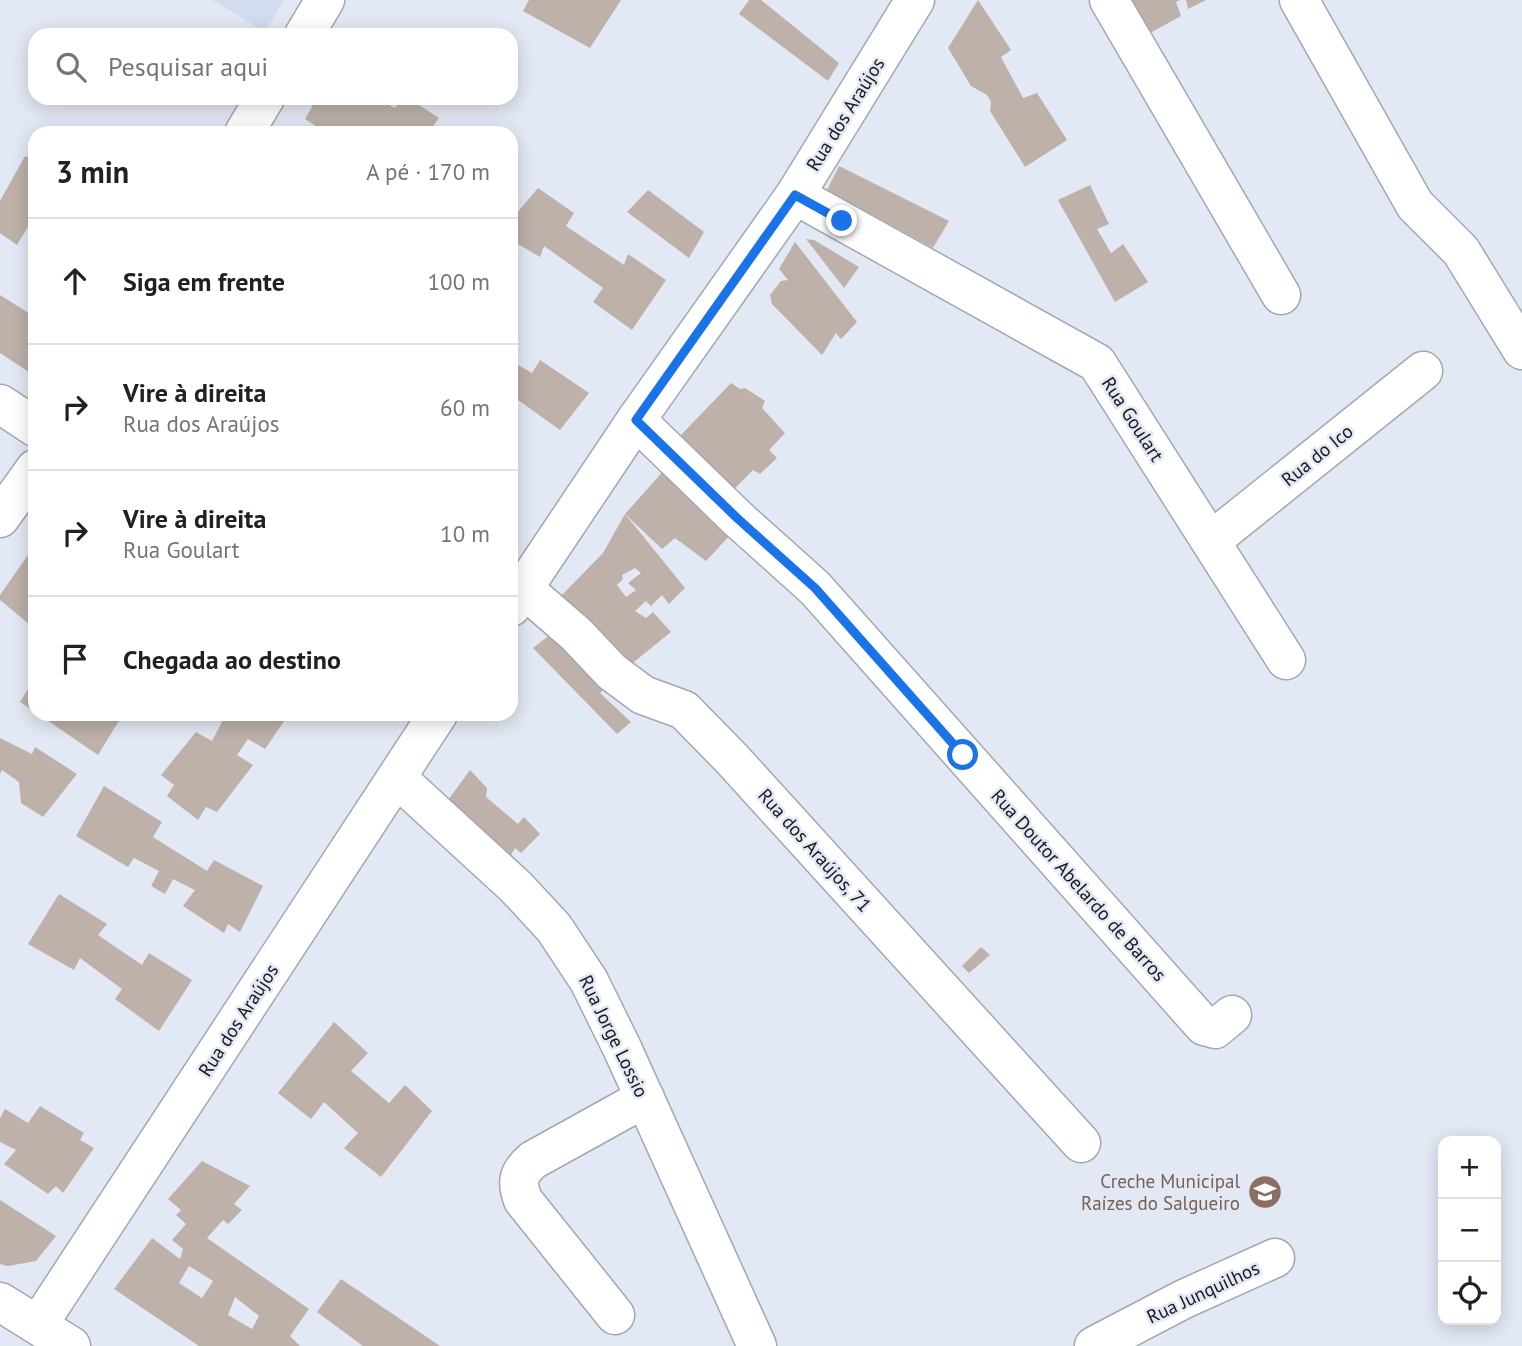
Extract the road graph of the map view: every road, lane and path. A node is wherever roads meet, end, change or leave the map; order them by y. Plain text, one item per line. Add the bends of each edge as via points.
1 (325, 0) edge
2 (915, 0) edge
3 (1109, 0) edge
4 (1299, 0) edge
5 (308, 28) edge
6 (261, 105) edge
7 (248, 126) edge
8 (795, 195) junction
9 (1281, 295) dead end
10 (1522, 350) edge
11 (1423, 370) dead end
12 (0, 404) edge
13 (636, 420) junction
14 (28, 422) edge
15 (28, 479) edge
16 (0, 518) edge
17 (1212, 540) junction
18 (518, 597) edge
19 (518, 599) edge
20 (1286, 660) dead end
21 (434, 721) edge
22 (397, 778) junction
23 (1232, 1015) dead end
24 (645, 1098) junction
25 (1081, 1143) dead end
26 (1275, 1258) dead end
27 (0, 1302) edge
28 (615, 1315) dead end
29 (38, 1325) junction
30 (71, 1346) edge
31 (757, 1346) edge
32 (1094, 1346) edge

1 - 5 street
2 - 8 street, Rua dos Araújos
3 - 9 street
4 - 10 street via 1415,205 1461,251
6 - 7 street
8 - 13 street, Rua dos Araújos
8 - 17 street, Rua Goulart via 1097,363
11 - 17 street, Rua do Ico
12 - 14 street
13 - 18 street, Rua dos Araújos
13 - 23 street, Rua Doutor Abelardo de Barros via 815,588 1204,1026 1215,1029
15 - 16 street
17 - 20 street, Rua Goulart
19 - 25 street, Rua dos Araújos, 71 via 576,634 643,695 684,710
21 - 22 street, Rua dos Araújos
22 - 24 street, Rua Jorge Lossio via 554,928 589,981
22 - 29 street, Rua dos Araújos
24 - 28 street via 533,1160 518,1179 523,1200
24 - 31 street, Rua Jorge Lossio
26 - 32 street, Rua Junquilhos
27 - 29 street
29 - 30 street

